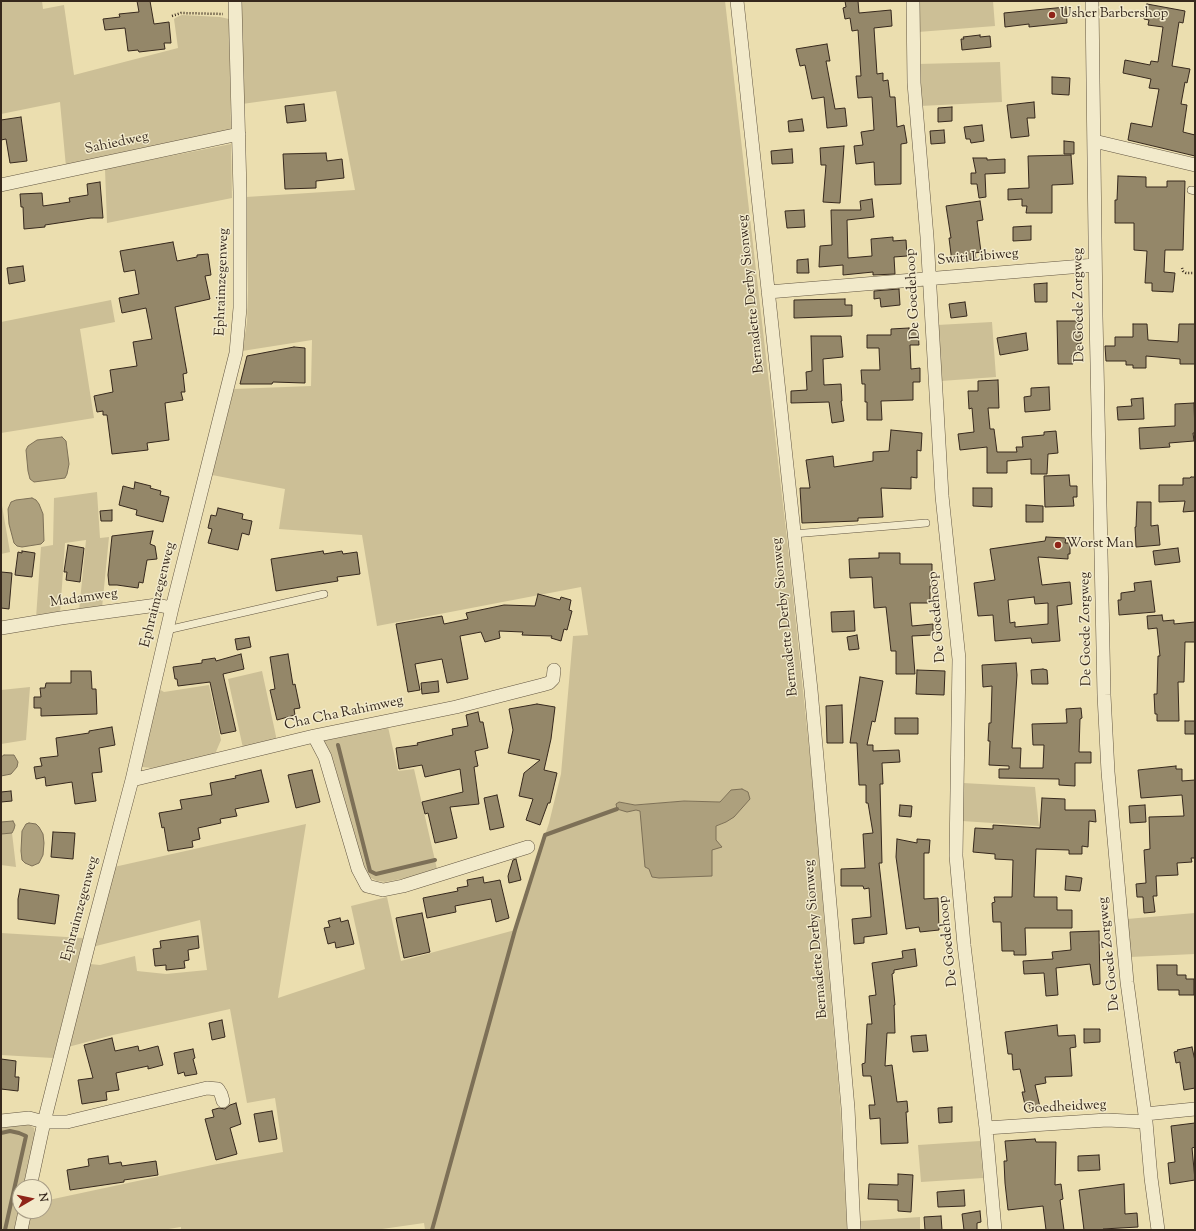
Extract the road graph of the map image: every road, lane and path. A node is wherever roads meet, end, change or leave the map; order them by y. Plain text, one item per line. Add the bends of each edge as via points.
1 (737, 1) edge
2 (912, 1) edge
3 (1092, 1) edge
4 (236, 7) edge
5 (172, 16) dead end
6 (239, 134) junction
7 (1094, 141) junction
8 (1195, 165) edge
9 (1, 185) edge
10 (1095, 265) junction
11 (1182, 268) dead end
12 (1195, 273) edge
13 (929, 278) junction
14 (768, 292) junction
15 (926, 523) dead end
16 (793, 534) junction
17 (324, 594) dead end
18 (172, 608) junction
19 (1, 628) edge
20 (167, 630) junction
21 (554, 670) dead end
22 (314, 736) junction
23 (132, 780) junction
24 (528, 847) dead end
25 (223, 1101) dead end
26 (1195, 1109) edge
27 (1146, 1118) junction
28 (1, 1121) edge
29 (44, 1122) junction
30 (986, 1128) junction
31 (32, 1179) edge
32 (23, 1219) edge
33 (20, 1230) edge
34 (854, 1230) edge
35 (995, 1230) edge
36 (1158, 1230) edge

1 - 14 street, Bernadette Derby Sionweg
2 - 13 street, De Goedehoop via 914,83
3 - 7 street, De Goede Zorgweg
4 - 5 path
4 - 6 street, Ephraimzegenweg
6 - 9 street, Sahiedweg
6 - 18 street, Ephraimzegenweg via 240,308 236,353
7 - 8 street
7 - 10 street, De Goede Zorgweg
10 - 13 street, Switi Libiweg
10 - 27 street, De Goede Zorgweg via 1108,772 1127,982
11 - 12 path via 1186,273
13 - 14 street, Switi Libiweg
13 - 30 street, De Goedehoop via 942,496 959,659 956,856
14 - 16 street, Bernadette Derby Sionweg
15 - 16 lane
16 - 34 street, Bernadette Derby Sionweg via 810,690 848,1108
17 - 20 lane
18 - 19 street, Madamweg via 157,606
18 - 20 street, Ephraimzegenweg
20 - 23 street, Ephraimzegenweg
21 - 22 street, Cha Cha Rahimweg via 553,679 542,685 456,707
22 - 23 street, Cha Cha Rahimweg
22 - 24 street via 325,757 358,868 367,886 383,890 403,886
23 - 29 street, Ephraimzegenweg
25 - 29 street via 218,1089 207,1088 68,1122
26 - 27 street, Goedheidweg
27 - 30 street, Goedheidweg
27 - 36 street, De Goede Zorgweg
28 - 29 street via 29,1118
29 - 31 street, Ephraimzegenweg
30 - 35 street, De Goedehoop
32 - 33 street

